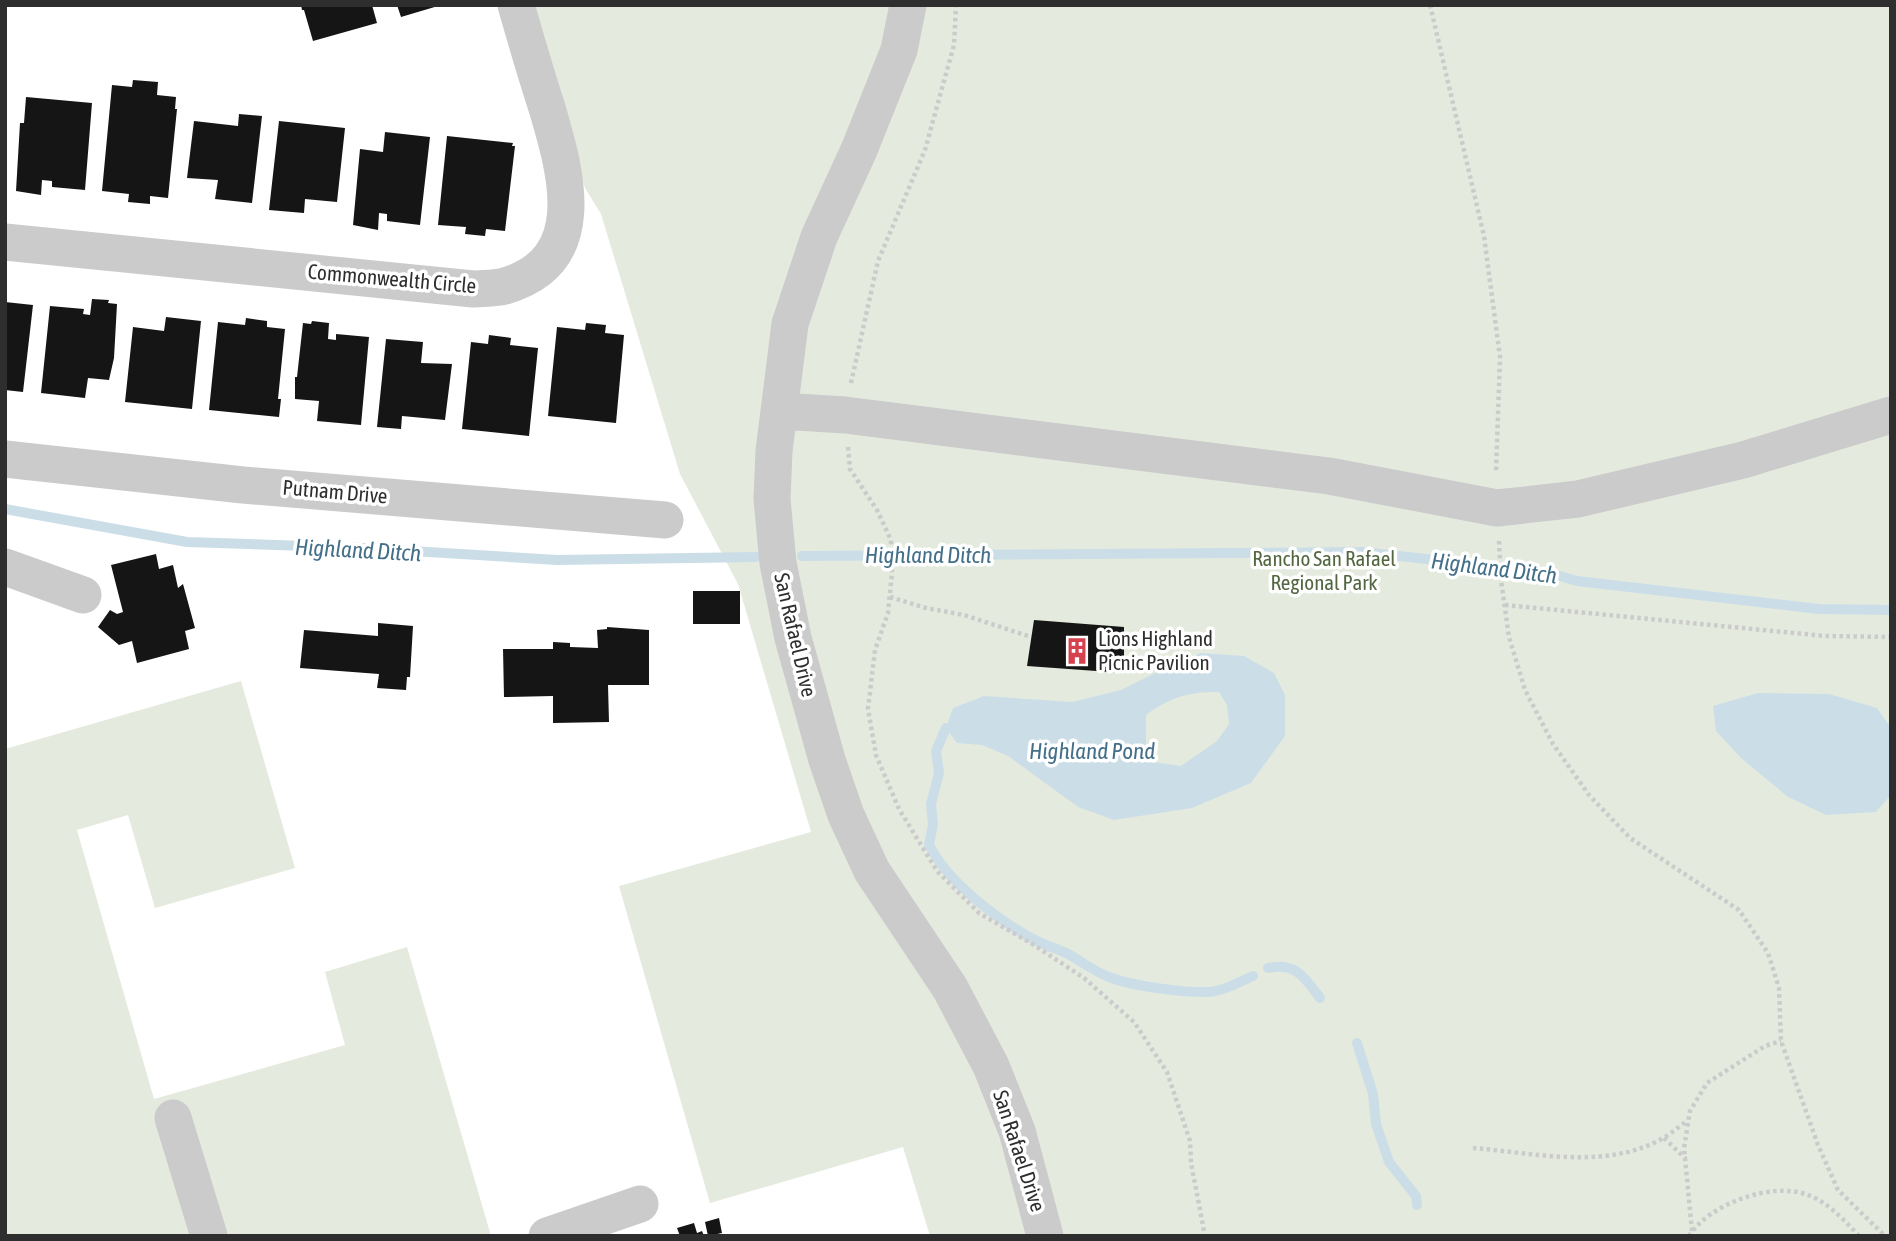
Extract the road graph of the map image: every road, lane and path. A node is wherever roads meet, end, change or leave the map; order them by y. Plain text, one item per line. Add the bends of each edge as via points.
1 (516, 5) edge
2 (908, 5) edge
3 (956, 5) edge
4 (1430, 5) edge
5 (5, 242) edge
6 (780, 411) junction
7 (845, 415) junction
8 (1891, 415) edge
9 (5, 458) edge
10 (1497, 508) junction
11 (665, 520) dead end
12 (1499, 561) dead end
13 (5, 567) edge
14 (83, 595) dead end
15 (890, 597) junction
16 (1505, 606) junction
17 (1031, 637) dead end
18 (1891, 637) edge
19 (1781, 1041) junction
20 (173, 1118) dead end
21 (1689, 1120) junction
22 (1664, 1138) junction
23 (1473, 1148) dead end
24 (1686, 1159) junction
25 (640, 1204) dead end
26 (1691, 1233) edge
27 (209, 1236) edge
28 (547, 1236) edge
29 (1045, 1236) edge
30 (1205, 1236) edge
31 (1859, 1236) edge
32 (1885, 1236) edge

1 - 5 street, Commonwealth Circle via 566,181 562,236 547,261 527,277 502,287 473,289
2 - 6 street, San Rafael Drive via 899,50 819,237 790,324
3 - 7 path via 954,44 925,150 878,261
4 - 10 path via 1484,236 1500,357
6 - 7 street
6 - 29 street, San Rafael Drive via 772,499 778,563 793,638 827,760 846,815 873,871 950,988 990,1066 1017,1131
7 - 10 street via 1329,476
7 - 15 path via 850,470 891,540
8 - 10 street via 1743,460 1591,496
9 - 11 street, Putnam Drive via 243,485
12 - 16 path
13 - 14 street
15 - 17 path via 964,614
15 - 30 path via 875,650 868,709 876,755 899,809 937,871 979,913 1084,978 1134,1022 1171,1083 1190,1141
16 - 18 path via 1825,636
16 - 19 path via 1525,690 1553,744 1589,795 1630,838 1739,910 1768,953 1779,988
19 - 21 path via 1765,1045 1707,1083
19 - 32 path via 1838,1190
20 - 27 street
21 - 22 path
21 - 24 path
22 - 23 path via 1591,1158
22 - 24 path
24 - 26 path
25 - 28 street
26 - 31 path via 1724,1204 1771,1191 1807,1194 1839,1214

